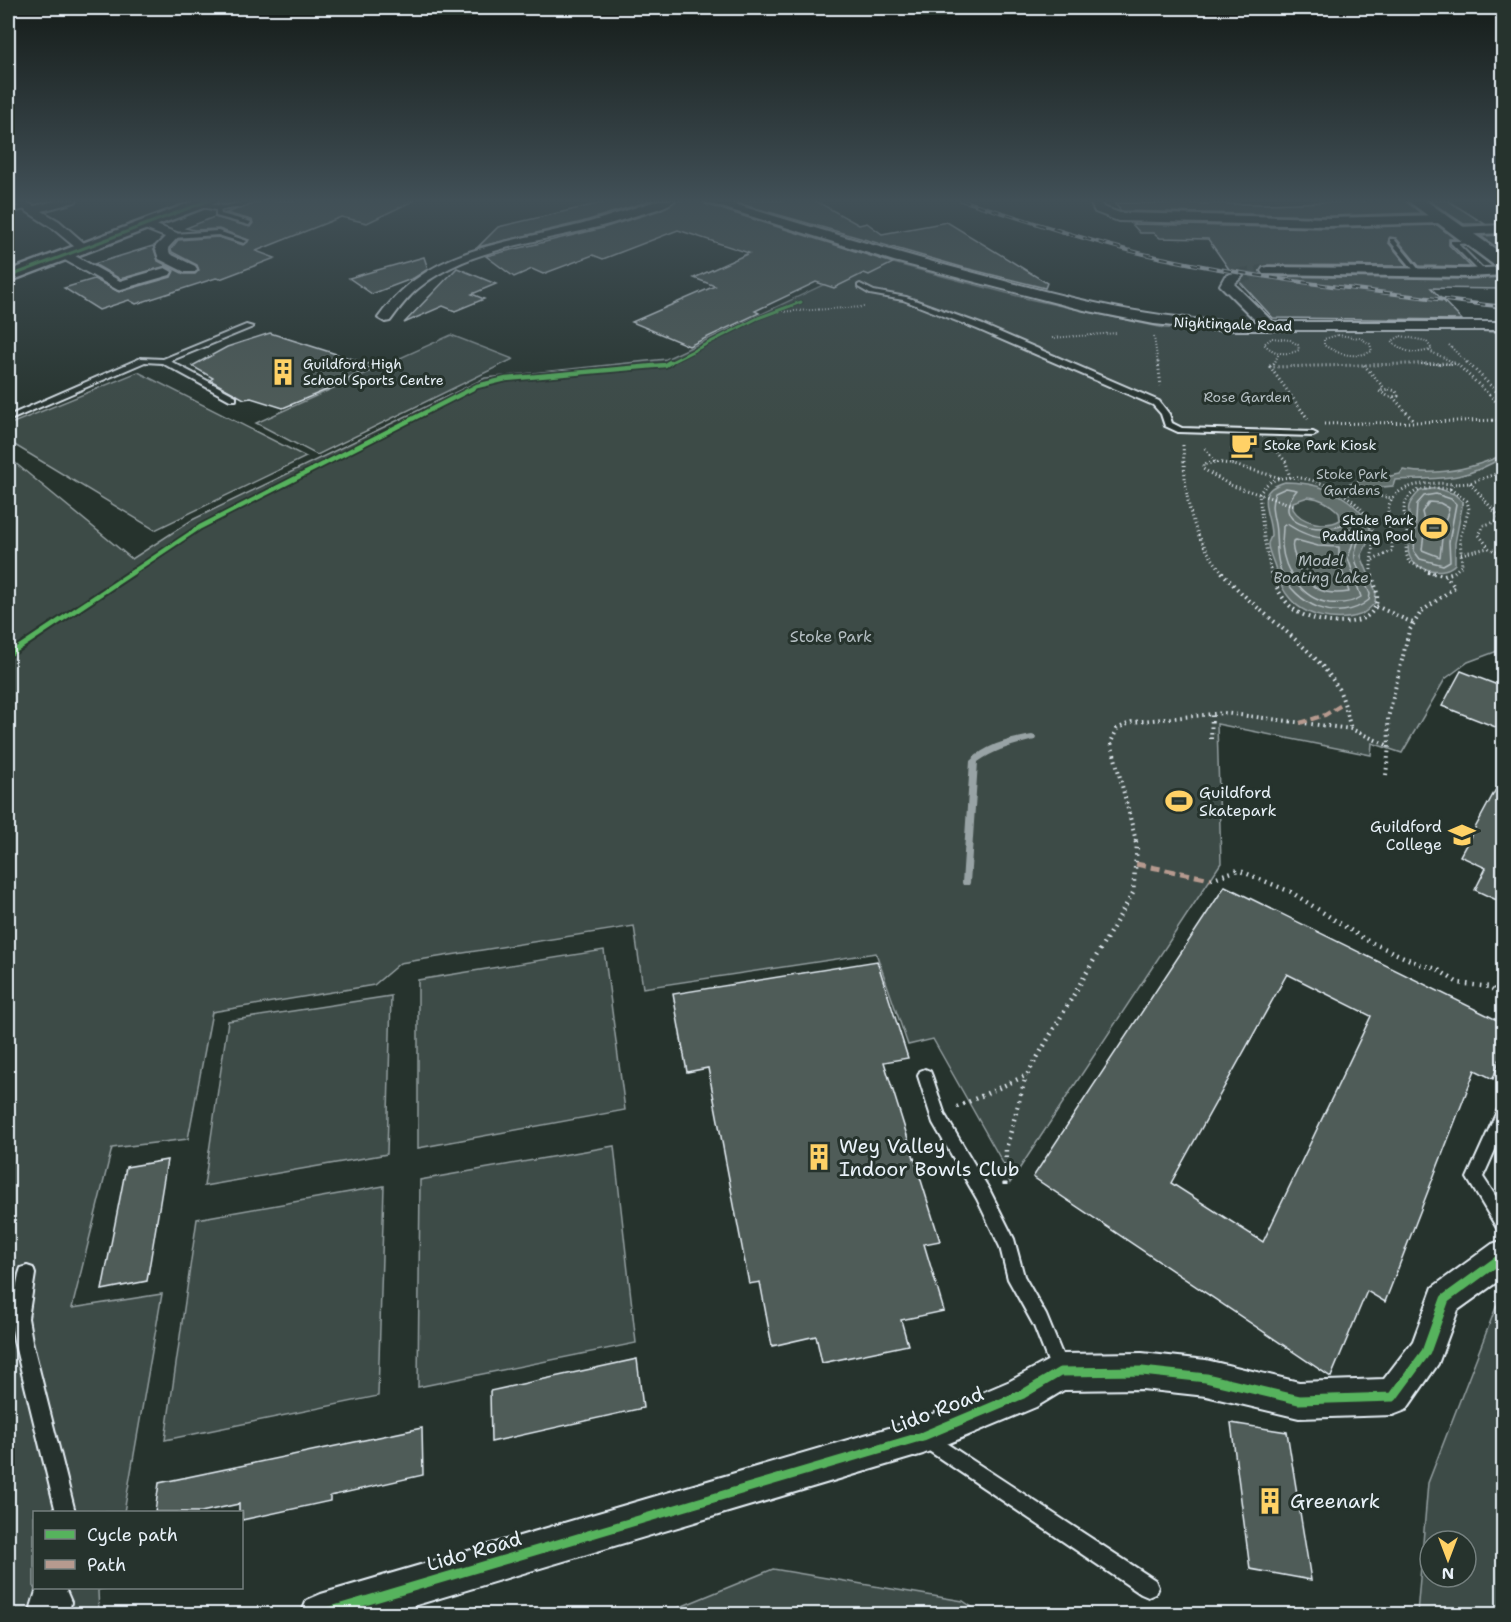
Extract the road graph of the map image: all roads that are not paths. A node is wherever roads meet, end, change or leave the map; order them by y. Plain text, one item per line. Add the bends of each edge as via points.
1 (101, 276) edge
2 (153, 276) edge
3 (429, 276) edge
4 (966, 276) edge
5 (1236, 276) dead end
6 (860, 285) dead end
7 (385, 318) dead end
8 (1269, 326) junction
9 (249, 327) dead end
10 (1503, 327) edge
11 (164, 361) junction
12 (233, 398) dead end
13 (8, 419) edge
14 (1313, 434) dead end
15 (926, 1076) dead end
16 (1503, 1112) edge
17 (1503, 1224) edge
18 (1503, 1256) edge
19 (27, 1274) dead end
20 (1060, 1372) junction
21 (923, 1436) junction
22 (66, 1511) edge
23 (1148, 1587) dead end
24 (321, 1614) edge

1 - 2 street via 118,286
3 - 7 street via 406,291
4 - 8 street, Nightingale Road via 1154,325
5 - 8 street via 1227,285
6 - 14 lane via 872,293 909,300 980,327 1156,403 1168,424 1181,430
8 - 10 street, Nightingale Road
9 - 11 lane
11 - 12 lane
11 - 13 lane via 144,360
15 - 20 lane via 938,1118 1008,1245 1016,1279 1040,1321
16 - 17 lane via 1475,1179
18 - 20 street via 1445,1299 1426,1352 1394,1397 1299,1400 1206,1378 1142,1371
19 - 22 lane via 19,1318
20 - 21 street, Lido Road via 1023,1394
21 - 23 lane
21 - 24 street, Lido Road

